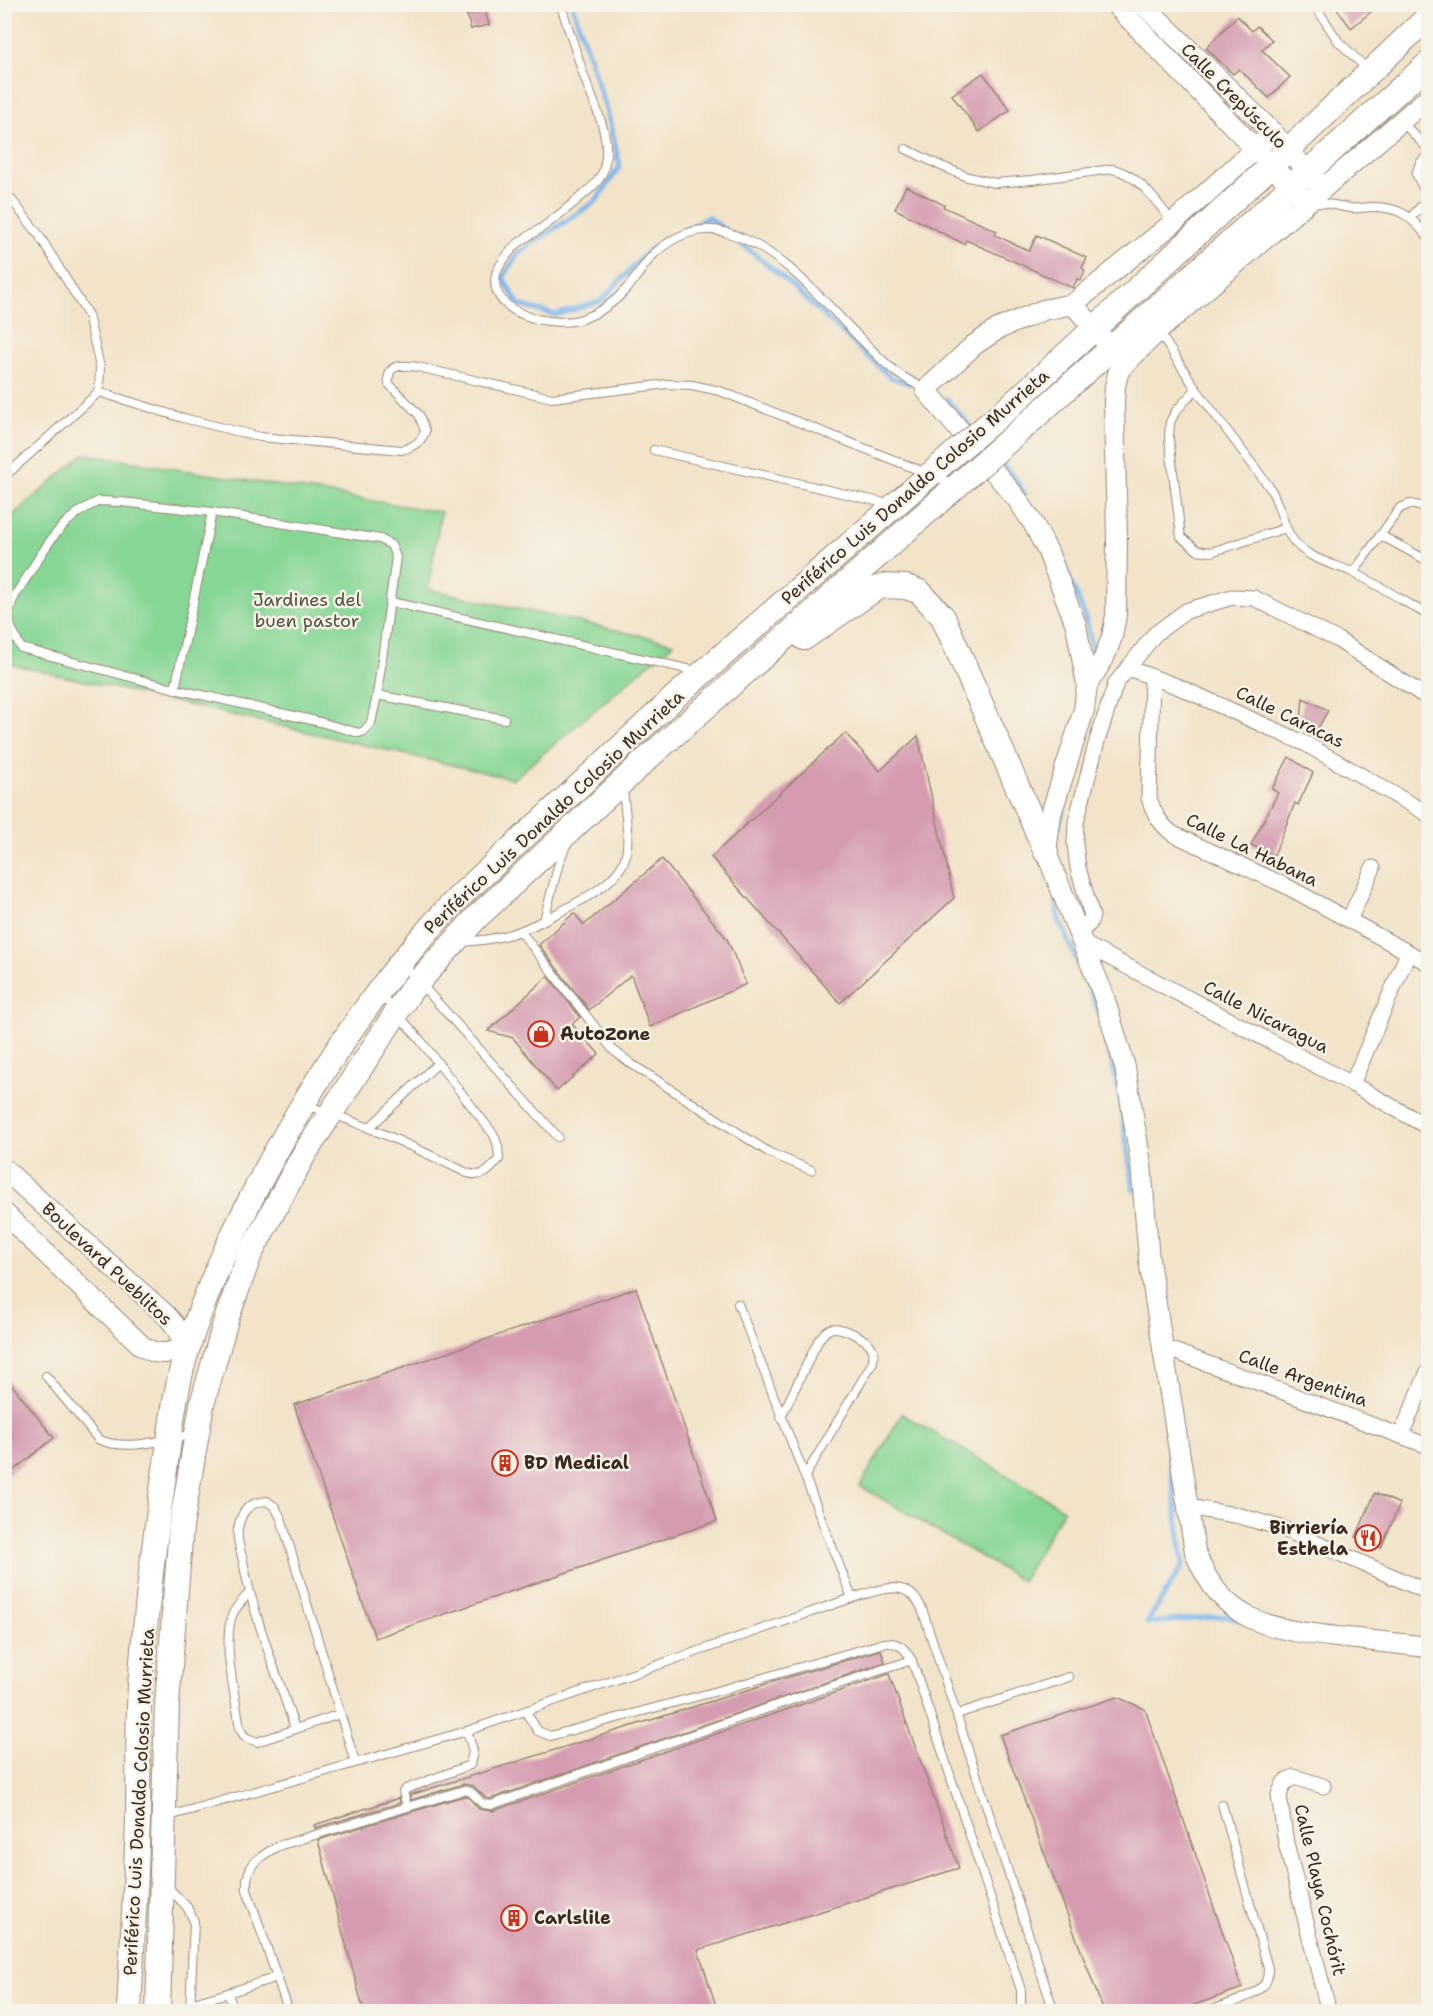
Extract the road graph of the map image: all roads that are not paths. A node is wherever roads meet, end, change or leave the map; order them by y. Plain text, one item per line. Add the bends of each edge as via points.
1 (1115, 4) edge
2 (1143, 4) edge
3 (1314, 4) edge
4 (562, 9) dead end
5 (1428, 17) edge
6 (1428, 64) edge
7 (1370, 72) junction
8 (1428, 98) edge
9 (1402, 122) junction
10 (906, 149) dead end
11 (1428, 149) edge
12 (1272, 150) junction
13 (1428, 155) edge
14 (4, 190) edge
15 (1312, 191) junction
16 (1411, 217) junction
17 (1173, 223) junction
18 (1428, 237) edge
19 (1073, 304) junction
20 (1094, 328) junction
21 (1158, 331) junction
22 (1112, 349) junction
23 (1196, 389) junction
24 (926, 390) junction
25 (99, 392) junction
26 (654, 450) dead end
27 (931, 474) junction
28 (4, 477) edge
29 (957, 485) junction
30 (1428, 508) edge
31 (910, 510) junction
32 (212, 512) junction
33 (1286, 528) junction
34 (1380, 535) junction
35 (1428, 561) edge
36 (1353, 573) junction
37 (391, 602) junction
38 (1428, 615) edge
39 (1128, 668) junction
40 (703, 673) junction
41 (1152, 677) junction
42 (1087, 685) junction
43 (176, 689) junction
44 (377, 695) junction
45 (1428, 698) edge
46 (711, 703) junction
47 (504, 719) dead end
48 (619, 766) junction
49 (1428, 814) edge
50 (572, 829) junction
51 (1046, 852) junction
52 (1373, 868) dead end
53 (544, 920) junction
54 (1349, 920) junction
55 (521, 932) junction
56 (440, 935) junction
57 (1081, 938) junction
58 (1408, 953) junction
59 (400, 961) junction
60 (1428, 963) edge
61 (419, 980) junction
62 (378, 992) junction
63 (396, 1011) junction
64 (438, 1062) junction
65 (1352, 1084) junction
66 (304, 1105) junction
67 (331, 1113) junction
68 (1428, 1127) edge
69 (369, 1128) junction
70 (558, 1137) dead end
71 (4, 1169) edge
72 (811, 1170) dead end
73 (4, 1213) edge
74 (738, 1304) dead end
75 (226, 1320) junction
76 (1163, 1347) junction
77 (187, 1348) junction
78 (1428, 1372) edge
79 (46, 1376) dead end
80 (202, 1404) junction
81 (781, 1417) junction
82 (197, 1433) junction
83 (1401, 1435) junction
84 (170, 1439) junction
85 (1428, 1446) edge
86 (805, 1476) junction
87 (1188, 1507) junction
88 (1428, 1592) edge
89 (249, 1593) junction
90 (852, 1598) junction
91 (1428, 1647) edge
92 (912, 1660) junction
93 (1069, 1677) dead end
94 (525, 1711) junction
95 (340, 1714) junction
96 (957, 1714) junction
97 (294, 1730) junction
98 (467, 1731) junction
99 (355, 1762) junction
100 (1323, 1785) dead end
101 (1222, 1804) dead end
102 (407, 1806) junction
103 (151, 1820) junction
104 (149, 1870) junction
105 (277, 1977) junction
106 (228, 1993) junction
107 (190, 2008) edge
108 (129, 2012) edge
109 (158, 2012) edge
110 (234, 2012) edge
111 (289, 2012) edge
112 (1021, 2012) edge
113 (1054, 2012) edge
114 (1206, 2012) edge
115 (1329, 2012) edge

1 - 12 street, Calle Crepúsculo
2 - 12 street, Calle Crepúsculo
3 - 7 lane via 1338,41
4 - 24 lane via 603,126 607,150 604,171 576,201 516,245 500,263 495,285 504,302 533,319 558,323 580,320 603,310 654,254 679,235 704,229 723,231 752,241 786,266 891,368
5 - 7 main road, Periférico Luis Donaldo Colosio Murrieta
6 - 15 main road, Periférico Luis Donaldo Colosio Murrieta
7 - 12 main road, Periférico Luis Donaldo Colosio Murrieta
8 - 9 street
9 - 11 lane
9 - 15 street
10 - 17 lane via 968,177 995,183 1112,169 1125,171
12 - 15 street, Calle Crepúsculo
12 - 17 street
12 - 20 main road, Periférico Luis Donaldo Colosio Murrieta
13 - 16 lane via 1416,174 1428,197
14 - 25 lane via 39,234 88,315 100,367
15 - 16 lane via 1349,208 1384,207
15 - 21 street
15 - 22 main road, Periférico Luis Donaldo Colosio Murrieta
16 - 18 lane
17 - 19 street
19 - 20 street
19 - 24 street via 1042,310 998,329 974,345
20 - 22 street
20 - 27 main road, Periférico Luis Donaldo Colosio Murrieta, bridge
21 - 23 lane
21 - 42 street via 1119,370 1114,386 1116,615 1104,658
22 - 29 main road, Periférico Luis Donaldo Colosio Murrieta, bridge
23 - 33 lane via 1270,488
23 - 33 lane via 1170,422 1181,537 1197,550 1211,552
24 - 42 street via 1033,523 1076,625
25 - 27 lane via 260,437 402,450 421,440 425,431 419,415 389,384 389,374 399,365 552,398 667,384 692,385 720,391
25 - 28 lane
26 - 31 lane
27 - 29 lane
27 - 31 main road, Periférico Luis Donaldo Colosio Murrieta
29 - 31 main road, Periférico Luis Donaldo Colosio Murrieta
30 - 34 lane via 1410,504 1400,508
31 - 40 main road, Periférico Luis Donaldo Colosio Murrieta
31 - 46 main road, Periférico Luis Donaldo Colosio Murrieta
32 - 37 lane via 386,542 395,550 396,557
32 - 43 lane
32 - 43 lane via 99,501 83,508 49,540 11,605 11,632 21,648
33 - 36 lane via 1307,554
34 - 35 lane
34 - 36 lane
36 - 38 lane
37 - 40 lane
37 - 44 lane
39 - 41 street, Calle Caracas
39 - 45 street via 1155,634 1186,611 1232,597 1254,598 1338,640
39 - 57 street via 1116,683 1076,822 1078,868 1092,916
40 - 48 main road, Periférico Luis Donaldo Colosio Murrieta
41 - 49 street, Calle Caracas via 1306,744
41 - 54 street, Calle La Habana via 1149,798 1162,825 1173,834
42 - 51 street via 1051,814
43 - 44 lane via 358,733 371,723
44 - 47 lane
46 - 48 main road, Periférico Luis Donaldo Colosio Murrieta
46 - 51 main road via 875,589 892,585 920,592 944,617
48 - 50 main road, Periférico Luis Donaldo Colosio Murrieta
48 - 53 lane via 627,840 623,866 605,884
48 - 56 main road, Periférico Luis Donaldo Colosio Murrieta via 460,896
50 - 53 lane
50 - 56 main road, Periférico Luis Donaldo Colosio Murrieta via 476,918
51 - 57 street
52 - 54 street
53 - 55 lane
54 - 58 street, Calle La Habana
55 - 56 lane via 490,940
55 - 72 lane via 613,1050 770,1153
56 - 59 main road, Periférico Luis Donaldo Colosio Murrieta
56 - 61 main road, Periférico Luis Donaldo Colosio Murrieta
57 - 65 street, Calle Nicaragua
57 - 76 street via 1125,1067
58 - 60 street, Calle La Habana
58 - 65 street
59 - 61 lane
59 - 62 main road, Periférico Luis Donaldo Colosio Murrieta
61 - 63 main road, Periférico Luis Donaldo Colosio Murrieta
61 - 70 lane
62 - 63 lane
62 - 66 main road, Periférico Luis Donaldo Colosio Murrieta
63 - 64 lane
63 - 67 main road, Periférico Luis Donaldo Colosio Murrieta
64 - 69 lane
64 - 69 lane via 495,1135 499,1159 486,1173 466,1173
65 - 68 street, Calle Nicaragua
66 - 67 lane
66 - 77 main road, Periférico Luis Donaldo Colosio Murrieta via 228,1243
67 - 69 lane
67 - 75 main road, Periférico Luis Donaldo Colosio Murrieta via 250,1254
71 - 77 street, Boulevard Pueblitos via 167,1316
73 - 77 street, Boulevard Pueblitos via 148,1350 161,1354
74 - 81 lane
75 - 77 main road
75 - 80 main road, Periférico Luis Donaldo Colosio Murrieta
76 - 83 street, Calle Argentina
76 - 87 street
77 - 80 main road
77 - 84 main road, Periférico Luis Donaldo Colosio Murrieta
78 - 83 street
79 - 84 lane via 98,1439 138,1444
80 - 82 main road, Periférico Luis Donaldo Colosio Murrieta
81 - 86 lane
81 - 86 lane via 819,1339 831,1328 871,1345 873,1362
82 - 84 lane
82 - 103 main road, Periférico Luis Donaldo Colosio Murrieta via 181,1527 167,1704
83 - 85 street, Calle Argentina
84 - 103 main road, Periférico Luis Donaldo Colosio Murrieta via 140,1688
86 - 90 lane
87 - 88 street via 1284,1529
87 - 91 street via 1201,1567 1219,1595 1243,1615 1290,1631
89 - 95 lane via 237,1532 246,1508 256,1501 267,1501 281,1518
89 - 97 lane
89 - 97 lane via 232,1615 229,1633 240,1729 244,1737 257,1742
90 - 94 lane
90 - 96 lane via 899,1588 918,1599
92 - 94 lane via 902,1646 884,1642 550,1736 538,1731
92 - 102 lane via 491,1805 483,1804 464,1790
92 - 112 lane via 1021,1990
93 - 96 lane
94 - 98 lane
95 - 97 lane
95 - 99 lane
96 - 113 lane
98 - 99 lane
98 - 102 lane via 473,1751 470,1765 406,1789 403,1792
99 - 103 lane
100 - 115 street, Calle Playa Cochórit via 1294,1777 1284,1784 1279,1795 1286,1843
101 - 114 lane via 1268,1977 1264,1985 1233,2003
102 - 105 lane via 278,1846 257,1859 246,1879 247,1890
103 - 104 main road, Periférico Luis Donaldo Colosio Murrieta
103 - 104 main road, Periférico Luis Donaldo Colosio Murrieta
104 - 107 lane via 187,1907 194,1921
104 - 108 main road, Periférico Luis Donaldo Colosio Murrieta
104 - 109 main road, Periférico Luis Donaldo Colosio Murrieta
105 - 106 lane
105 - 111 lane
106 - 107 lane
106 - 110 lane

